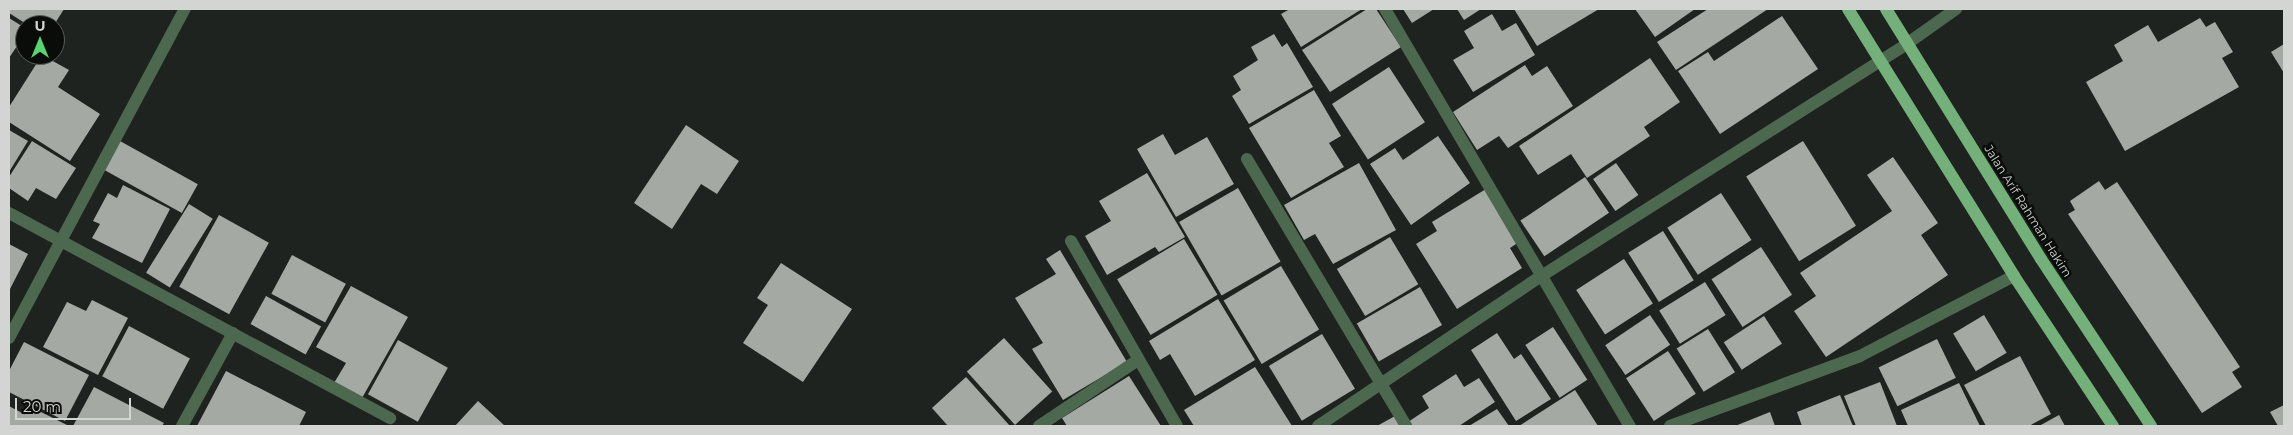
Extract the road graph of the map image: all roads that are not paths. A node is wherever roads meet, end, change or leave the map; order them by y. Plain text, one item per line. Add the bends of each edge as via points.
1 (185, 9) edge
2 (1385, 9) edge
3 (1848, 9) edge
4 (1886, 9) edge
5 (1956, 9) edge
6 (1908, 44) junction
7 (1880, 61) junction
8 (1247, 159) dead end
9 (9, 213) edge
10 (1071, 241) dead end
11 (62, 242) junction
12 (1543, 275) junction
13 (2014, 276) junction
14 (233, 333) junction
15 (9, 338) edge
16 (1138, 360) junction
17 (1379, 383) junction
18 (390, 418) dead end
19 (182, 426) edge
20 (1039, 426) edge
21 (1177, 426) edge
22 (1318, 426) edge
23 (1406, 426) edge
24 (1630, 426) edge
25 (1670, 426) edge
26 (2113, 426) edge
27 (2151, 426) edge

1 - 11 street
2 - 12 street
3 - 7 main road
4 - 6 main road, Jalan Arif Rahman Hakim
5 - 6 street
6 - 7 street
6 - 27 main road, Jalan Arif Rahman Hakim via 2041,258
7 - 12 street
7 - 13 main road
8 - 17 street
9 - 11 street
10 - 16 street
11 - 14 street
11 - 15 street
12 - 17 street
12 - 24 street
13 - 25 street via 1860,356
13 - 26 main road
14 - 18 street
14 - 19 street
16 - 20 street
16 - 21 street
17 - 22 street
17 - 23 street

